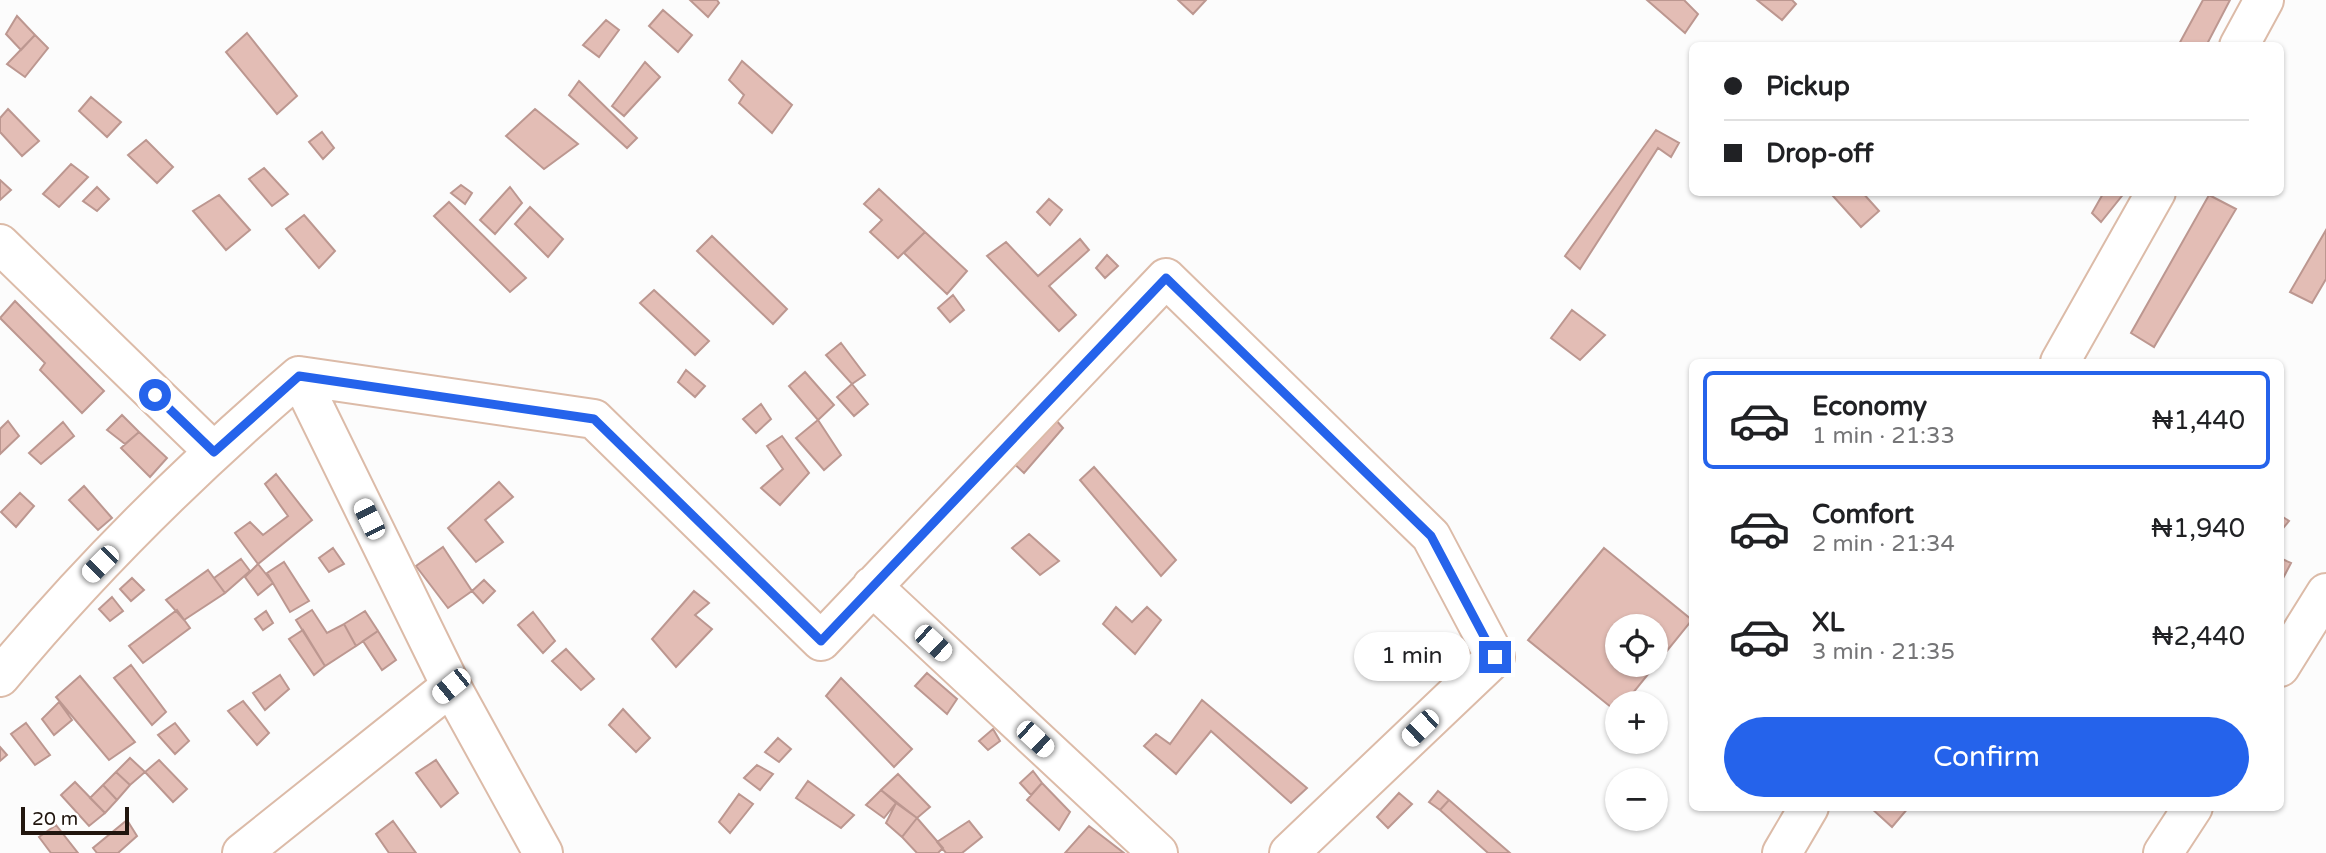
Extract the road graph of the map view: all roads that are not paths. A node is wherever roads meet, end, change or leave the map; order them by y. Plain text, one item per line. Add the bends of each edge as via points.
1 (2264, 0) edge
2 (2241, 42) edge
3 (2154, 196) edge
4 (0, 244) edge
5 (2062, 359) edge
6 (299, 376) junction
7 (214, 452) junction
8 (872, 586) junction
9 (2326, 593) edge
10 (2284, 661) edge
11 (0, 677) edge
12 (451, 686) junction
13 (1806, 811) edge
14 (2190, 811) edge
15 (242, 853) edge
16 (543, 853) edge
17 (1158, 853) edge
18 (1289, 853) edge
19 (1782, 853) edge
20 (2163, 853) edge

1 - 2 street
3 - 5 street
4 - 7 street
6 - 7 street
6 - 8 street via 594,419 821,641
6 - 12 street
7 - 11 street via 62,601
8 - 17 street
8 - 18 street via 1166,278 1431,536 1495,657
9 - 10 street
12 - 15 street
12 - 16 street
13 - 19 street
14 - 20 street

